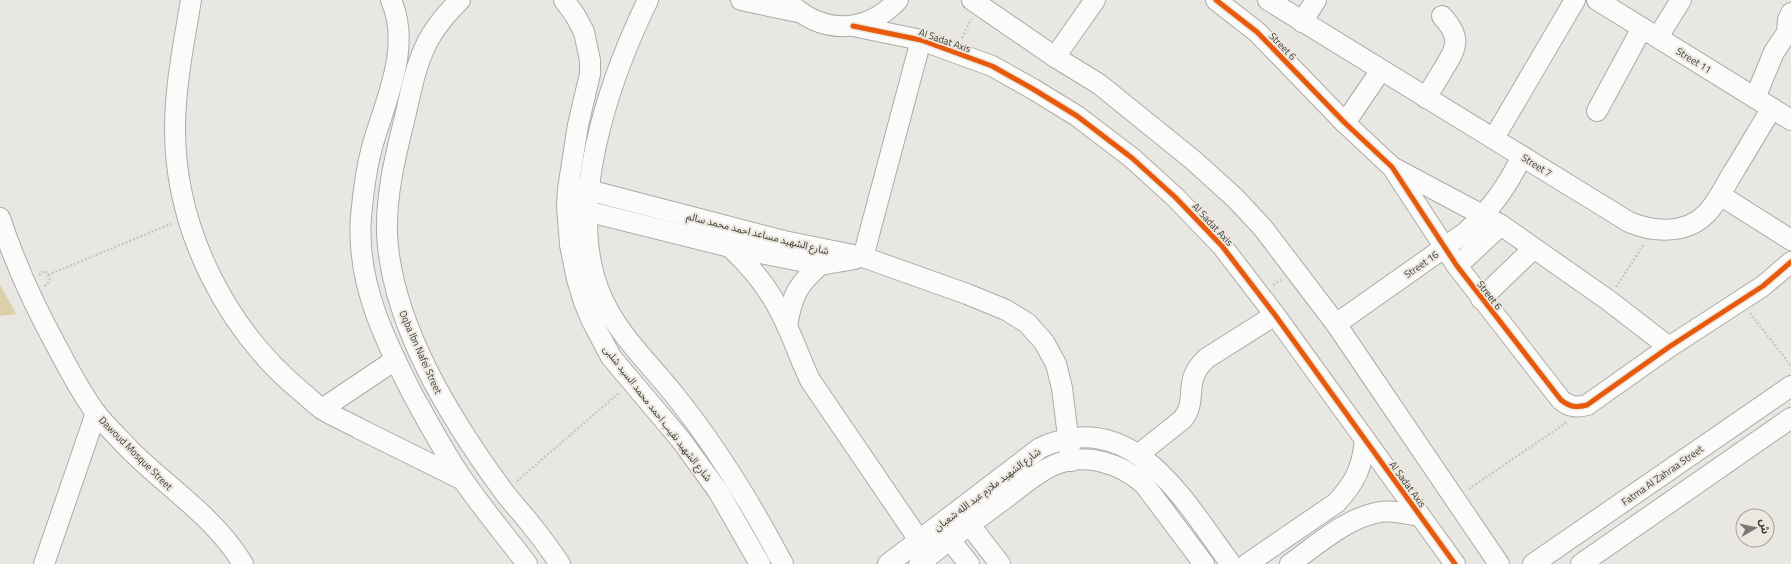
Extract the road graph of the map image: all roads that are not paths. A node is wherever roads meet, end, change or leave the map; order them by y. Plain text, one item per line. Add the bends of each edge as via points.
1 (191, 0) edge
2 (391, 0) edge
3 (460, 0) edge
4 (564, 0) edge
5 (648, 0) edge
6 (740, 0) edge
7 (898, 0) edge
8 (1095, 0) edge
9 (1216, 0) edge
10 (1268, 0) edge
11 (1316, 0) edge
12 (1575, 0) edge
13 (1598, 0) edge
14 (1681, 0) edge
15 (975, 2) edge
16 (792, 6) edge
17 (1791, 13) edge
18 (1442, 16) dead end
19 (1302, 22) junction
20 (853, 26) junction
21 (1650, 32) junction
22 (921, 40) junction
23 (1055, 57) junction
24 (1381, 70) junction
25 (1426, 98) junction
26 (1763, 103) junction
27 (1597, 111) dead end
28 (1791, 120) edge
29 (1345, 123) junction
30 (1494, 138) junction
31 (1522, 156) junction
32 (1392, 167) junction
33 (588, 190) junction
34 (1720, 195) junction
35 (568, 198) junction
36 (587, 211) junction
37 (1484, 215) junction
38 (0, 218) edge
39 (1501, 225) junction
40 (1791, 240) edge
41 (730, 247) junction
42 (1445, 248) junction
43 (1533, 250) junction
44 (863, 257) junction
45 (1791, 262) edge
46 (820, 265) junction
47 (1457, 266) junction
48 (1481, 299) junction
49 (1275, 315) junction
50 (1336, 324) junction
51 (787, 326) junction
52 (1669, 347) junction
53 (395, 360) junction
54 (1791, 386) edge
55 (322, 409) junction
56 (96, 413) junction
57 (1791, 418) edge
58 (1068, 438) junction
59 (1365, 440) junction
60 (1140, 454) junction
61 (1071, 461) junction
62 (463, 480) junction
63 (1420, 516) junction
64 (970, 524) junction
65 (919, 540) junction
66 (950, 540) junction
67 (44, 564) edge
68 (243, 564) edge
69 (527, 564) edge
70 (560, 564) edge
71 (760, 564) edge
72 (783, 564) edge
73 (888, 564) edge
74 (919, 564) edge
75 (969, 564) edge
76 (1000, 564) edge
77 (1204, 564) edge
78 (1231, 564) edge
79 (1247, 564) edge
80 (1290, 564) edge
81 (1455, 564) edge
82 (1499, 564) edge
83 (1533, 564) edge
84 (1581, 564) edge

1 - 55 street via 177,83 175,130 179,176 188,216 206,266 232,313 254,345 286,379
2 - 53 street via 398,29 398,57 364,182 361,219 362,256 368,292
3 - 70 street, Oqba Ibn Nafei Street via 431,34 421,55 395,157 388,195 392,271 401,308 448,409 504,492
4 - 35 street, شارع الشهيد نقيب احمد محمد السيد شلبى via 584,32 590,60 590,74 578,125
5 - 33 street, شارع الشهيد نقيب احمد محمد السيد شلبى via 610,91
6 - 16 street
7 - 20 street via 878,17
8 - 23 street
9 - 29 street, Street 6 via 1257,32
10 - 19 street, Street 7
11 - 19 street
12 - 30 street
13 - 21 street, Street 11
14 - 21 street
15 - 23 street
16 - 20 street via 815,22
17 - 26 street, Street 7 via 1787,33 1774,52
18 - 25 street via 1451,26 1455,38 1455,51
19 - 24 street, Street 7
20 - 22 street, Al Sadat Axis
21 - 26 street, Street 11
21 - 27 street
22 - 44 street
22 - 49 street, Al Sadat Axis via 992,66 1076,116 1132,158 1175,197 1222,246
23 - 50 street via 1099,84 1205,170 1235,198 1295,269
24 - 25 street, Street 7
24 - 29 street
25 - 30 street, Street 7
26 - 28 street, Street 11
26 - 34 street, Street 7
29 - 32 street, Street 6
30 - 31 street, Street 7
31 - 34 street, Street 7 via 1629,222 1653,230 1678,229 1692,224 1705,215
31 - 37 street, Street 16 via 1512,177
32 - 37 street, Street 6
32 - 42 street, Street 6
33 - 35 street, شارع الشهيد مساعد احمد محمد سالم
33 - 36 street, شارع الشهيد نقيب احمد محمد السيد شلبى
33 - 44 street, شارع الشهيد مساعد احمد محمد سالم via 784,241
34 - 40 street
35 - 36 street, شارع الشهيد مساعد احمد محمد سالم
35 - 71 street, شارع الشهيد نقيب احمد محمد السيد شلبى via 570,246 577,279 592,321 612,357 681,440 718,491
36 - 41 street, شارع الشهيد مساعد احمد محمد سالم
36 - 72 street, شارع الشهيد نقيب احمد محمد السيد شلبى via 591,258 602,299 623,334 677,398 703,434 767,533
37 - 39 street, Street 6
37 - 42 street, Street 16
38 - 56 street, Dawoud Mosque Street via 28,291 74,380
39 - 43 street, Street 6
39 - 47 street
41 - 46 street, شارع الشهيد مساعد احمد محمد سالم
41 - 51 street via 763,283
42 - 47 street, Street 6
42 - 50 street, Street 16
43 - 48 street
43 - 52 street, Street 6 via 1608,300
44 - 46 street, شارع الشهيد مساعد احمد محمد سالم via 842,263
44 - 58 street via 967,294 1006,310 1027,323 1044,342 1056,364 1062,388
45 - 52 street via 1763,286
46 - 51 street via 804,279 795,293
47 - 48 street, Street 6
48 - 52 street, Street 6 via 1568,406 1578,408 1587,405
49 - 59 street, Al Sadat Axis
49 - 60 street via 1199,364 1191,384 1188,413
50 - 82 street
51 - 65 street via 810,380
53 - 55 street
53 - 62 street via 425,417
54 - 83 street, Fatma Al Zahraa Street
55 - 62 street
56 - 67 street
56 - 68 street, Dawoud Mosque Street via 131,450 207,521
57 - 84 street
58 - 60 street, شارع الشهيد ملازم عبد الله شعبان via 1093,437 1118,442
58 - 61 street
58 - 65 street, شارع الشهيد ملازم عبد الله شعبان via 1054,442 1028,456
59 - 63 street, Al Sadat Axis
59 - 79 street via 1358,475 1349,490 1336,503
60 - 78 street, شارع الشهيد ملازم عبد الله شعبان via 1167,480
61 - 64 street, شارع الشهيد ملازم عبد الله شعبان via 1055,465 1039,474
61 - 77 street, شارع الشهيد ملازم عبد الله شعبان via 1104,461 1134,475 1144,484
62 - 69 street
63 - 80 street via 1382,512 1363,516 1347,524
63 - 81 street, Al Sadat Axis
64 - 66 street, شارع الشهيد ملازم عبد الله شعبان
64 - 76 street
65 - 73 street, شارع الشهيد ملازم عبد الله شعبان
66 - 74 street, شارع الشهيد ملازم عبد الله شعبان
66 - 75 street

